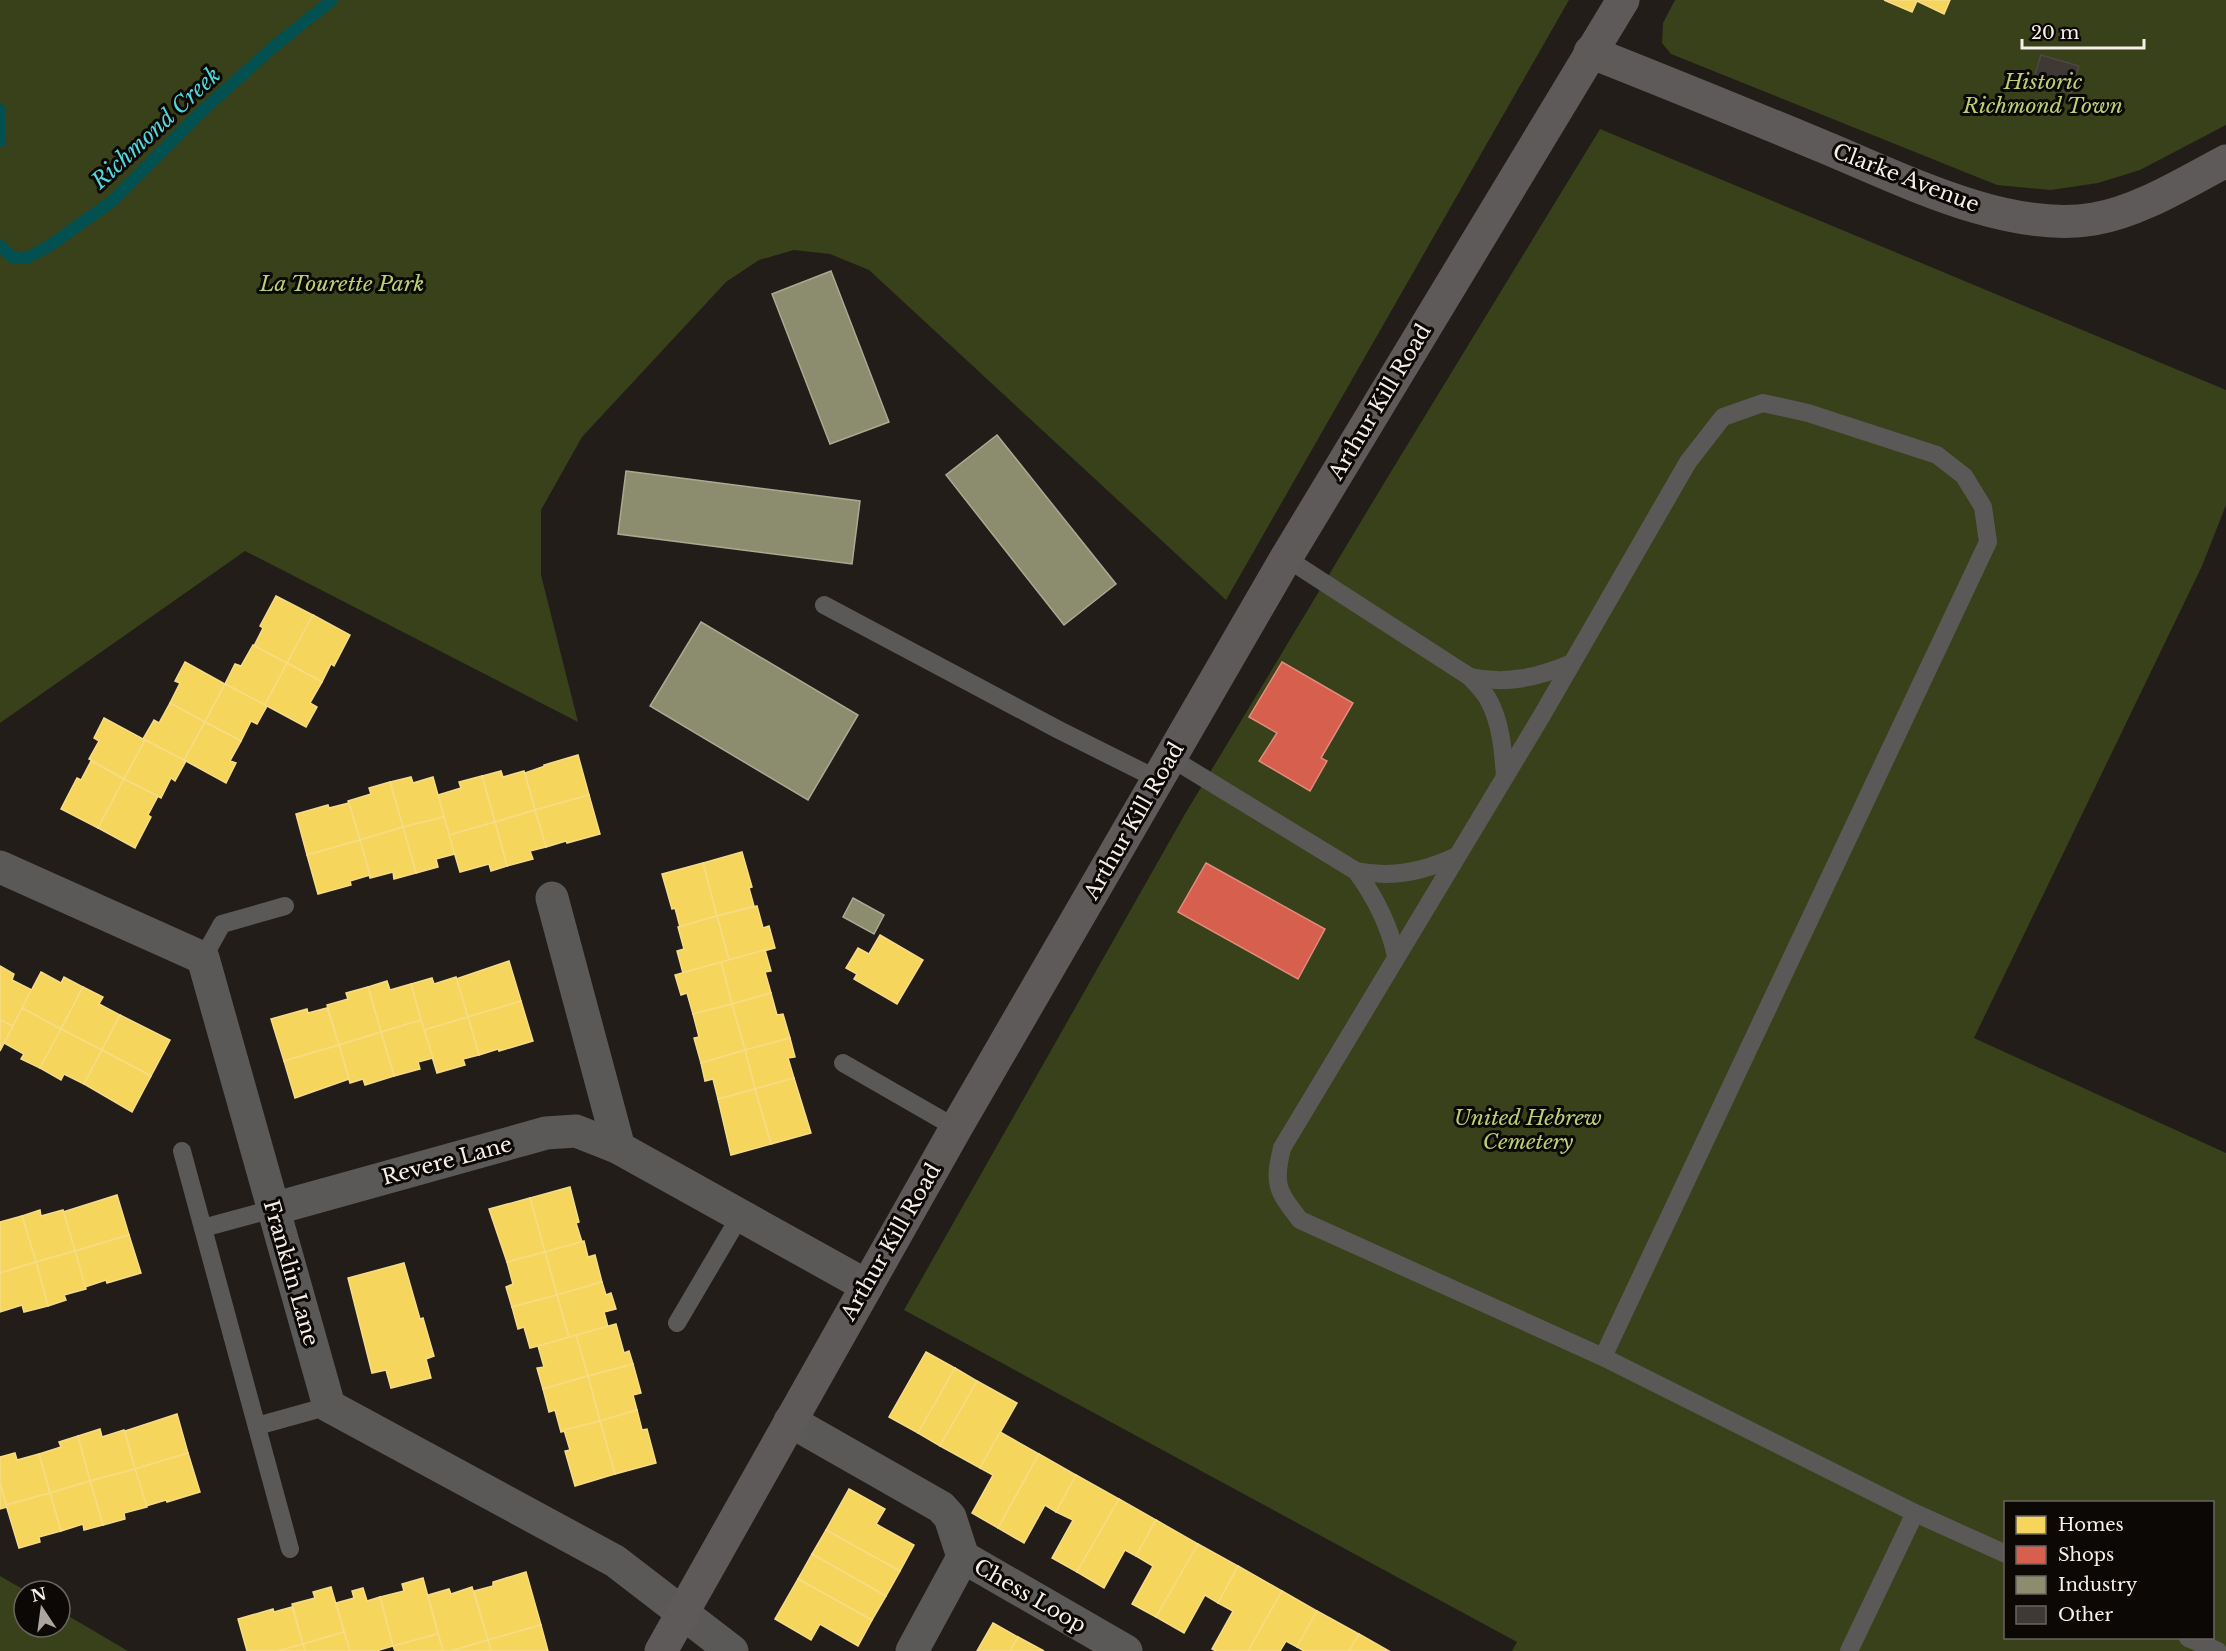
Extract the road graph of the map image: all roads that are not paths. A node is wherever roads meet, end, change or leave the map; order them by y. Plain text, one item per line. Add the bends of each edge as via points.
1 (1623, 0) edge
2 (1590, 52) junction
3 (2226, 161) edge
4 (1286, 558) junction
5 (824, 605) dead end
6 (1572, 663) junction
7 (1470, 677) junction
8 (1165, 769) junction
9 (1505, 776) junction
10 (1455, 857) junction
11 (0, 867) edge
12 (1356, 872) junction
13 (552, 898) dead end
14 (285, 906) dead end
15 (1396, 956) junction
16 (203, 958) junction
17 (843, 1063) dead end
18 (956, 1128) junction
19 (619, 1148) junction
20 (182, 1151) dead end
21 (273, 1209) junction
22 (740, 1216) junction
23 (203, 1228) junction
24 (867, 1286) junction
25 (677, 1323) dead end
26 (1603, 1357) junction
27 (328, 1406) junction
28 (790, 1421) junction
29 (257, 1426) junction
30 (1915, 1513) junction
31 (290, 1550) dead end
32 (2004, 1553) edge
33 (963, 1557) junction
34 (683, 1612) junction
35 (2190, 1639) edge
36 (661, 1651) edge
37 (732, 1651) edge
38 (912, 1651) edge
39 (1126, 1651) edge
40 (1849, 1651) edge
41 (2218, 1651) edge

1 - 2 street, Arthur Kill Road
2 - 3 street, Clarke Avenue via 1939,193 2008,216 2054,222 2095,219 2130,208
2 - 4 street, Arthur Kill Road
4 - 7 lane
4 - 8 street, Arthur Kill Road
5 - 8 lane via 1049,725
6 - 7 lane via 1530,678 1504,681
6 - 9 lane
6 - 26 lane via 1688,462 1723,417 1763,403 1808,413 1937,455 1964,476 1983,507 1988,542
7 - 9 lane via 1488,698 1498,724
8 - 12 lane
8 - 18 street, Arthur Kill Road
9 - 10 lane
10 - 12 lane via 1413,873
10 - 15 lane
11 - 16 street
12 - 15 lane via 1383,915
13 - 19 street
14 - 16 lane via 222,924
15 - 26 lane via 1282,1148 1276,1172 1281,1196 1300,1220
16 - 21 street, Franklin Lane
17 - 18 lane
18 - 24 street, Arthur Kill Road
19 - 21 street, Revere Lane via 576,1131 546,1133
19 - 22 street, Revere Lane
20 - 23 lane
21 - 23 lane
21 - 27 street, Franklin Lane
22 - 24 street, Revere Lane
22 - 25 lane
23 - 29 lane
24 - 28 street, Arthur Kill Road
26 - 30 lane
27 - 29 lane
27 - 34 street via 615,1561
28 - 33 street via 941,1507 950,1517
28 - 34 street, Arthur Kill Road
29 - 31 lane
30 - 32 lane
30 - 40 lane
33 - 38 street, Chess Loop
33 - 39 street, Chess Loop
34 - 36 street, Arthur Kill Road
34 - 37 street
35 - 41 lane

